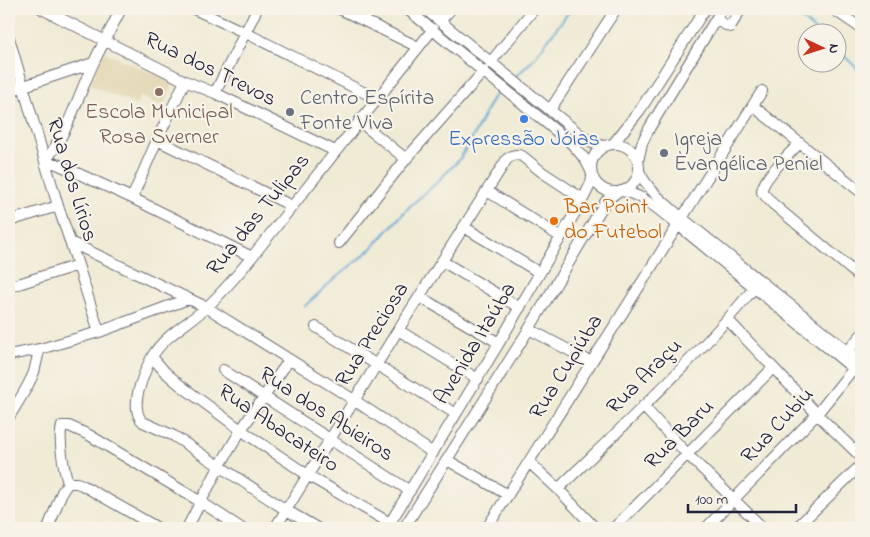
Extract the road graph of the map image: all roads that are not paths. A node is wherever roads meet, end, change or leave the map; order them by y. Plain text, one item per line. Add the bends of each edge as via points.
1 (42, 9) edge
2 (121, 9) edge
3 (194, 9) edge
4 (257, 9) edge
5 (340, 9) edge
6 (370, 9) edge
7 (407, 9) edge
8 (425, 9) edge
9 (450, 9) edge
10 (534, 9) edge
11 (616, 9) edge
12 (704, 9) edge
13 (722, 9) edge
14 (741, 9) edge
15 (833, 9) edge
16 (362, 20) junction
17 (716, 20) junction
18 (436, 25) junction
19 (861, 28) edge
20 (246, 33) junction
21 (9, 38) edge
22 (106, 40) junction
23 (418, 47) junction
24 (677, 52) junction
25 (691, 60) junction
26 (93, 63) junction
27 (669, 64) junction
28 (487, 67) junction
29 (683, 73) junction
30 (185, 81) junction
31 (23, 86) junction
32 (9, 91) edge
33 (762, 92) dead end
34 (215, 93) junction
35 (377, 99) junction
36 (753, 106) junction
37 (550, 110) junction
38 (359, 121) junction
39 (157, 140) junction
40 (800, 142) junction
41 (608, 145) junction
42 (335, 151) junction
43 (406, 159) junction
44 (45, 160) junction
45 (638, 166) junction
46 (592, 174) junction
47 (487, 191) junction
48 (619, 192) junction
49 (861, 192) edge
50 (132, 198) junction
51 (583, 200) junction
52 (58, 206) junction
53 (292, 206) junction
54 (9, 221) edge
55 (680, 222) junction
56 (464, 226) junction
57 (561, 237) junction
58 (70, 242) junction
59 (339, 243) dead end
60 (252, 257) junction
61 (442, 261) junction
62 (78, 265) junction
63 (540, 273) junction
64 (861, 278) edge
65 (9, 287) edge
66 (754, 288) junction
67 (420, 297) junction
68 (188, 299) junction
69 (206, 307) junction
70 (520, 308) junction
71 (728, 320) junction
72 (316, 328) dead end
73 (529, 328) junction
74 (398, 330) junction
75 (99, 332) junction
76 (861, 335) edge
77 (499, 343) junction
78 (40, 349) junction
79 (848, 352) junction
80 (9, 355) edge
81 (152, 357) junction
82 (288, 360) junction
83 (591, 362) junction
84 (377, 364) junction
85 (773, 368) junction
86 (858, 368) edge
87 (223, 370) dead end
88 (478, 379) junction
89 (263, 397) junction
90 (354, 400) junction
91 (643, 406) junction
92 (456, 414) junction
93 (818, 414) junction
94 (9, 417) edge
95 (241, 430) junction
96 (330, 440) junction
97 (433, 453) junction
98 (688, 455) junction
99 (861, 457) edge
100 (447, 460) junction
101 (529, 462) junction
102 (861, 465) edge
103 (219, 467) junction
104 (309, 476) junction
105 (68, 484) junction
106 (558, 489) junction
107 (410, 491) junction
108 (508, 495) junction
109 (734, 500) junction
110 (201, 502) junction
111 (286, 510) junction
112 (389, 525) edge
113 (592, 527) edge
114 (48, 528) edge
115 (158, 528) edge
116 (187, 528) edge
117 (241, 528) edge
118 (275, 528) edge
119 (317, 528) edge
120 (404, 528) edge
121 (487, 528) edge
122 (614, 528) edge
123 (706, 528) edge
124 (763, 528) edge
125 (796, 528) edge

1 - 22 street, Rua dos Trevos
2 - 22 street
3 - 20 street
4 - 20 street
5 - 16 street
6 - 16 street
7 - 18 street
8 - 18 street
9 - 18 street, Rua das Tulipas
10 - 28 street
11 - 37 street
12 - 24 street
13 - 17 street
14 - 17 street via 730,27
15 - 19 street
16 - 23 street
17 - 25 street
18 - 23 street, Rua das Tulipas
18 - 28 street
20 - 34 street
20 - 35 street
21 - 31 street, Rua dos Lírios
22 - 26 street
22 - 30 street, Rua dos Trevos
23 - 35 street, Rua das Tulipas
24 - 25 street
24 - 27 street
25 - 29 street
26 - 31 street
26 - 44 street via 62,136
27 - 29 street
27 - 41 street via 640,110
28 - 37 street
28 - 43 street
28 - 46 street via 572,144
29 - 45 street via 642,142
30 - 34 street, Rua dos Trevos
30 - 39 street
31 - 32 street
31 - 44 street, Rua dos Lírios
33 - 36 street, Rua Cupiúba
34 - 42 street, Rua dos Trevos
35 - 38 street, Rua das Tulipas
36 - 40 street
36 - 55 street, Rua Cupiúba
37 - 41 street via 587,140 597,145
38 - 42 street, Rua das Tulipas
38 - 43 street
39 - 50 street
39 - 53 street
40 - 49 street
40 - 64 street via 766,180 762,192
41 - 45 street via 621,144 628,148 634,153
41 - 46 street via 599,149 592,159
42 - 53 street, Rua das Tulipas
43 - 59 street
44 - 50 street
44 - 52 street, Rua dos Lírios
45 - 48 street via 635,182
45 - 55 street via 642,178
46 - 48 street via 602,188
46 - 51 street, Avenida Itaúba
47 - 51 street, Rua Preciosa via 510,156 518,155
47 - 56 street, Rua Preciosa
47 - 57 street
48 - 55 street via 630,193
48 - 73 street, Avenida Itaúba via 606,202 594,220
50 - 60 street
51 - 57 street, Avenida Itaúba
52 - 54 street
52 - 58 street, Rua dos Lírios
53 - 60 street, Rua das Tulipas
55 - 66 street
55 - 79 street
55 - 83 street, Rua Cupiúba
56 - 61 street, Rua Preciosa
56 - 63 street
57 - 63 street, Avenida Itaúba
58 - 62 street, Rua dos Lírios
58 - 68 street
60 - 69 street, Rua das Tulipas
61 - 67 street, Rua Preciosa
61 - 70 street
62 - 65 street
62 - 75 street, Rua dos Lírios
63 - 70 street, Avenida Itaúba
66 - 71 street, Rua Araçu
66 - 86 street
67 - 74 street, Rua Preciosa
67 - 77 street
68 - 69 street
68 - 75 street
69 - 81 street, Rua das Tulipas via 162,344
69 - 82 street
70 - 77 street, Avenida Itaúba
71 - 85 street
71 - 91 street, Rua Araçu
72 - 84 street
73 - 83 street
73 - 100 street, Avenida Itaúba
74 - 84 street, Rua Preciosa
74 - 88 street
75 - 78 street
76 - 79 street
77 - 88 street, Avenida Itaúba
78 - 80 street
78 - 94 street via 33,373
79 - 86 street
81 - 95 street, Rua Abacateiro via 180,386
81 - 103 street, Rua das Tulipas via 136,405 140,419 174,436
82 - 89 street
82 - 90 street
83 - 101 street, Rua Cupiúba
84 - 90 street, Rua Preciosa
84 - 92 street
85 - 93 street
85 - 98 street, Rua Baru
86 - 93 street, Rua Cubiu
87 - 89 street, Rua dos Abieiros
88 - 92 street, Avenida Itaúba
89 - 95 street
89 - 96 street, Rua dos Abieiros
90 - 96 street, Rua Preciosa
90 - 97 street
91 - 98 street
91 - 106 street, Rua Araçu
92 - 97 street, Avenida Itaúba
93 - 99 street
93 - 109 street, Rua Cubiu
95 - 103 street
95 - 104 street, Rua Abacateiro
96 - 104 street, Rua Preciosa
96 - 107 street, Rua dos Abieiros
97 - 107 street, Avenida Itaúba
98 - 109 street
98 - 122 street, Rua Baru
100 - 108 street
100 - 120 street, Avenida Itaúba
101 - 106 street
101 - 108 street, Rua Cupiúba
102 - 125 street
103 - 110 street
103 - 111 street
104 - 111 street, Rua Preciosa
104 - 112 street, Rua Abacateiro
105 - 110 street via 61,433 64,425 78,430
105 - 114 street
105 - 115 street via 82,485
106 - 113 street
107 - 112 street, Avenida Itaúba
108 - 121 street, Rua Cupiúba
109 - 123 street, Rua Cubiu
109 - 124 street
110 - 116 street
110 - 117 street
111 - 118 street, Rua Preciosa
111 - 119 street

